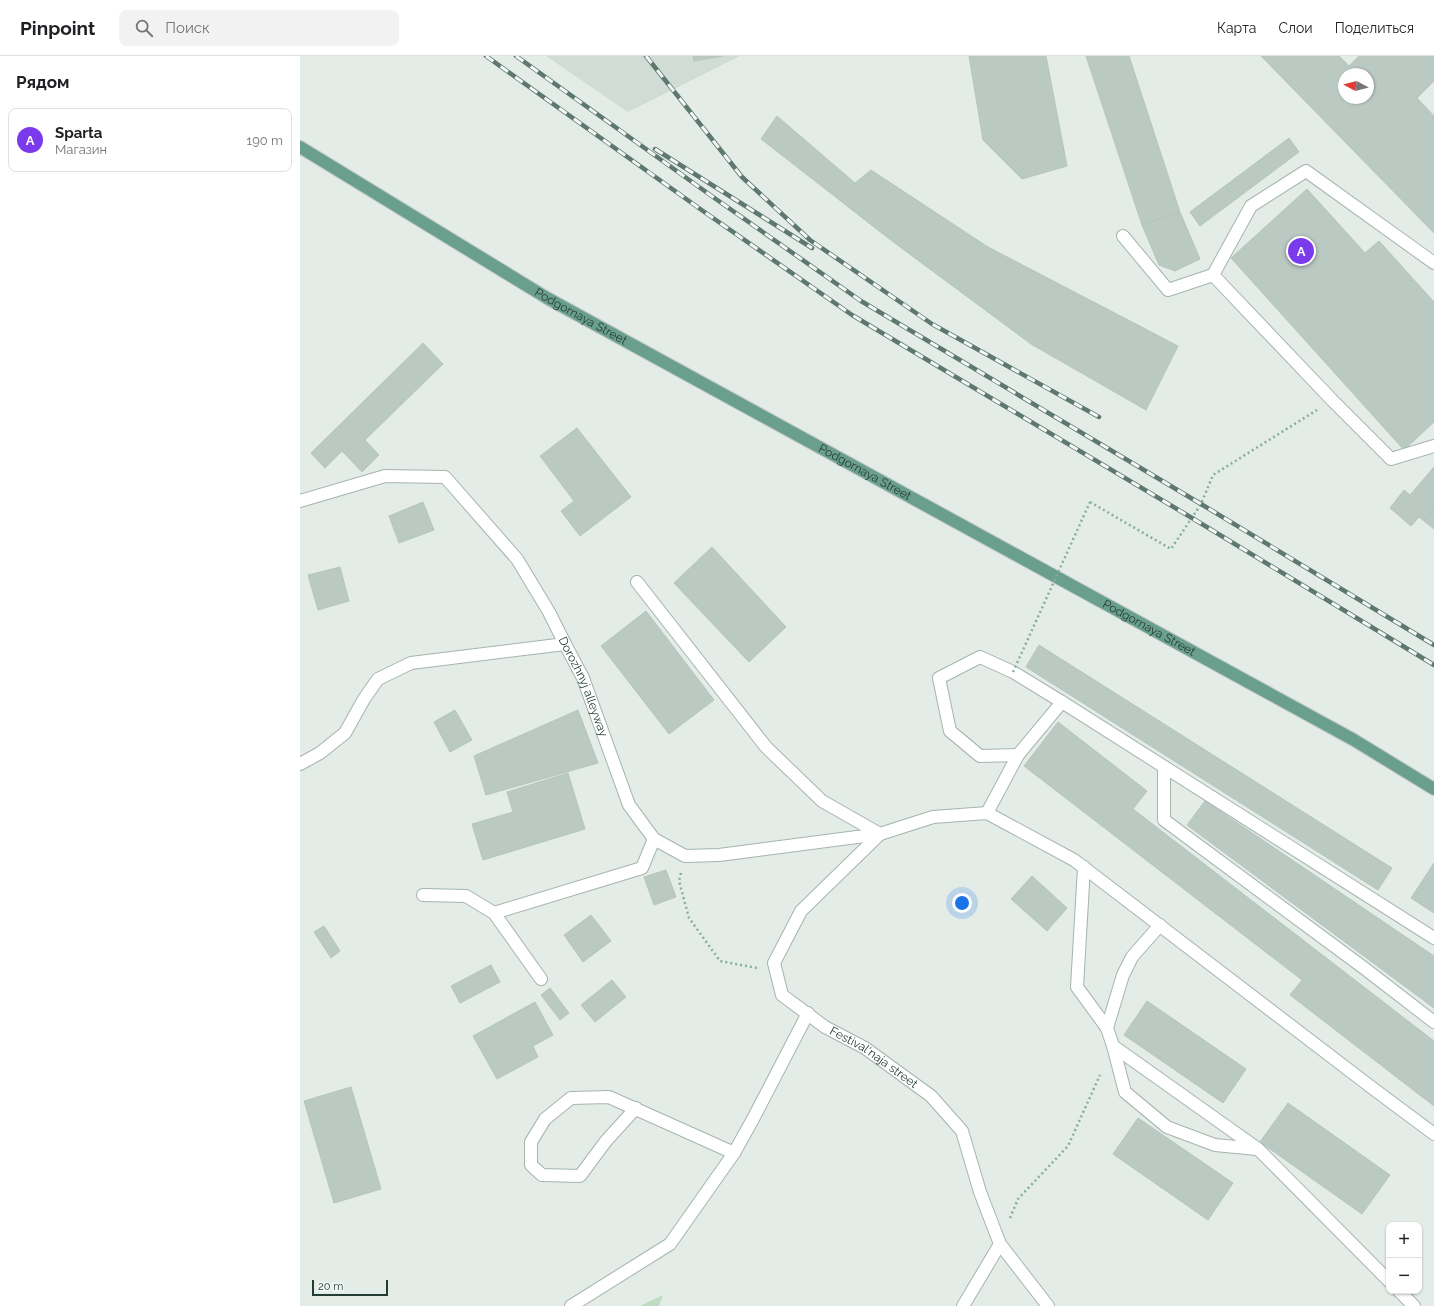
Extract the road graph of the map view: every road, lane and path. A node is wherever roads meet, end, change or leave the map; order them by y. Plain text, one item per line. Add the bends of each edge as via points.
1 (300, 147) edge
2 (1123, 236) dead end
3 (1434, 263) edge
4 (1213, 275) junction
5 (1332, 400) junction
6 (1434, 446) edge
7 (300, 501) edge
8 (636, 582) dead end
9 (564, 644) junction
10 (1013, 672) junction
11 (1062, 702) junction
12 (1018, 755) junction
13 (300, 764) edge
14 (1164, 766) junction
15 (1434, 789) edge
16 (987, 813) junction
17 (880, 834) junction
18 (654, 839) junction
19 (685, 856) junction
20 (1084, 867) junction
21 (423, 895) dead end
22 (494, 913) junction
23 (1160, 925) junction
24 (1434, 938) edge
25 (774, 963) junction
26 (541, 979) dead end
27 (808, 1013) junction
28 (1434, 1022) edge
29 (1107, 1028) junction
30 (1113, 1046) junction
31 (1100, 1075) dead end
32 (636, 1108) junction
33 (1434, 1134) edge
34 (1258, 1149) junction
35 (734, 1153) junction
36 (1000, 1244) junction
37 (1386, 1278) edge
38 (1402, 1294) edge
39 (571, 1306) edge
40 (963, 1306) edge
41 (1048, 1306) edge
42 (1414, 1306) edge

1 - 15 main road, Podgornaya Street via 547,298 1354,740
2 - 4 street via 1168,290
3 - 4 street via 1306,171 1251,206
4 - 5 street
5 - 6 street via 1391,459
5 - 10 path, bridge via 1213,475 1201,504 1171,549 1090,502
7 - 9 street, Dorozhnyj alleyway via 385,476 445,477 517,559 549,612
8 - 17 street via 766,747 822,801
9 - 13 street via 411,663 378,679 345,733 320,753
9 - 18 street, Dorozhnyj alleyway via 583,678 629,805
10 - 11 street
10 - 12 street via 980,657 939,678 950,731 980,756
11 - 12 street
11 - 14 street
12 - 16 street
14 - 24 street
14 - 28 street via 1164,820
16 - 17 street via 933,817
16 - 20 street
17 - 19 street via 719,855
17 - 25 street via 801,911
18 - 19 street, Dorozhnyj alleyway
18 - 22 street via 642,868
19 - 25 path via 679,881 689,918 720,961 755,969
20 - 23 street
20 - 29 street via 1077,987
21 - 22 street via 466,896
22 - 26 street
23 - 29 street via 1132,957 1123,975
23 - 33 street
25 - 27 street, Festival'naja street via 782,996
27 - 35 street
27 - 36 street, Festival'naja street via 825,1027 865,1048 931,1096 962,1131 980,1192
29 - 30 street
30 - 34 street
30 - 34 street via 1125,1092 1167,1127 1215,1145
31 - 36 path via 1068,1146 1018,1199
32 - 32 street via 606,1141 580,1176 542,1175 531,1165 531,1142 545,1119 571,1098 609,1097
32 - 35 street
34 - 37 street
35 - 39 street via 670,1244
36 - 40 street
36 - 41 street, Festival'naja street
38 - 42 street

